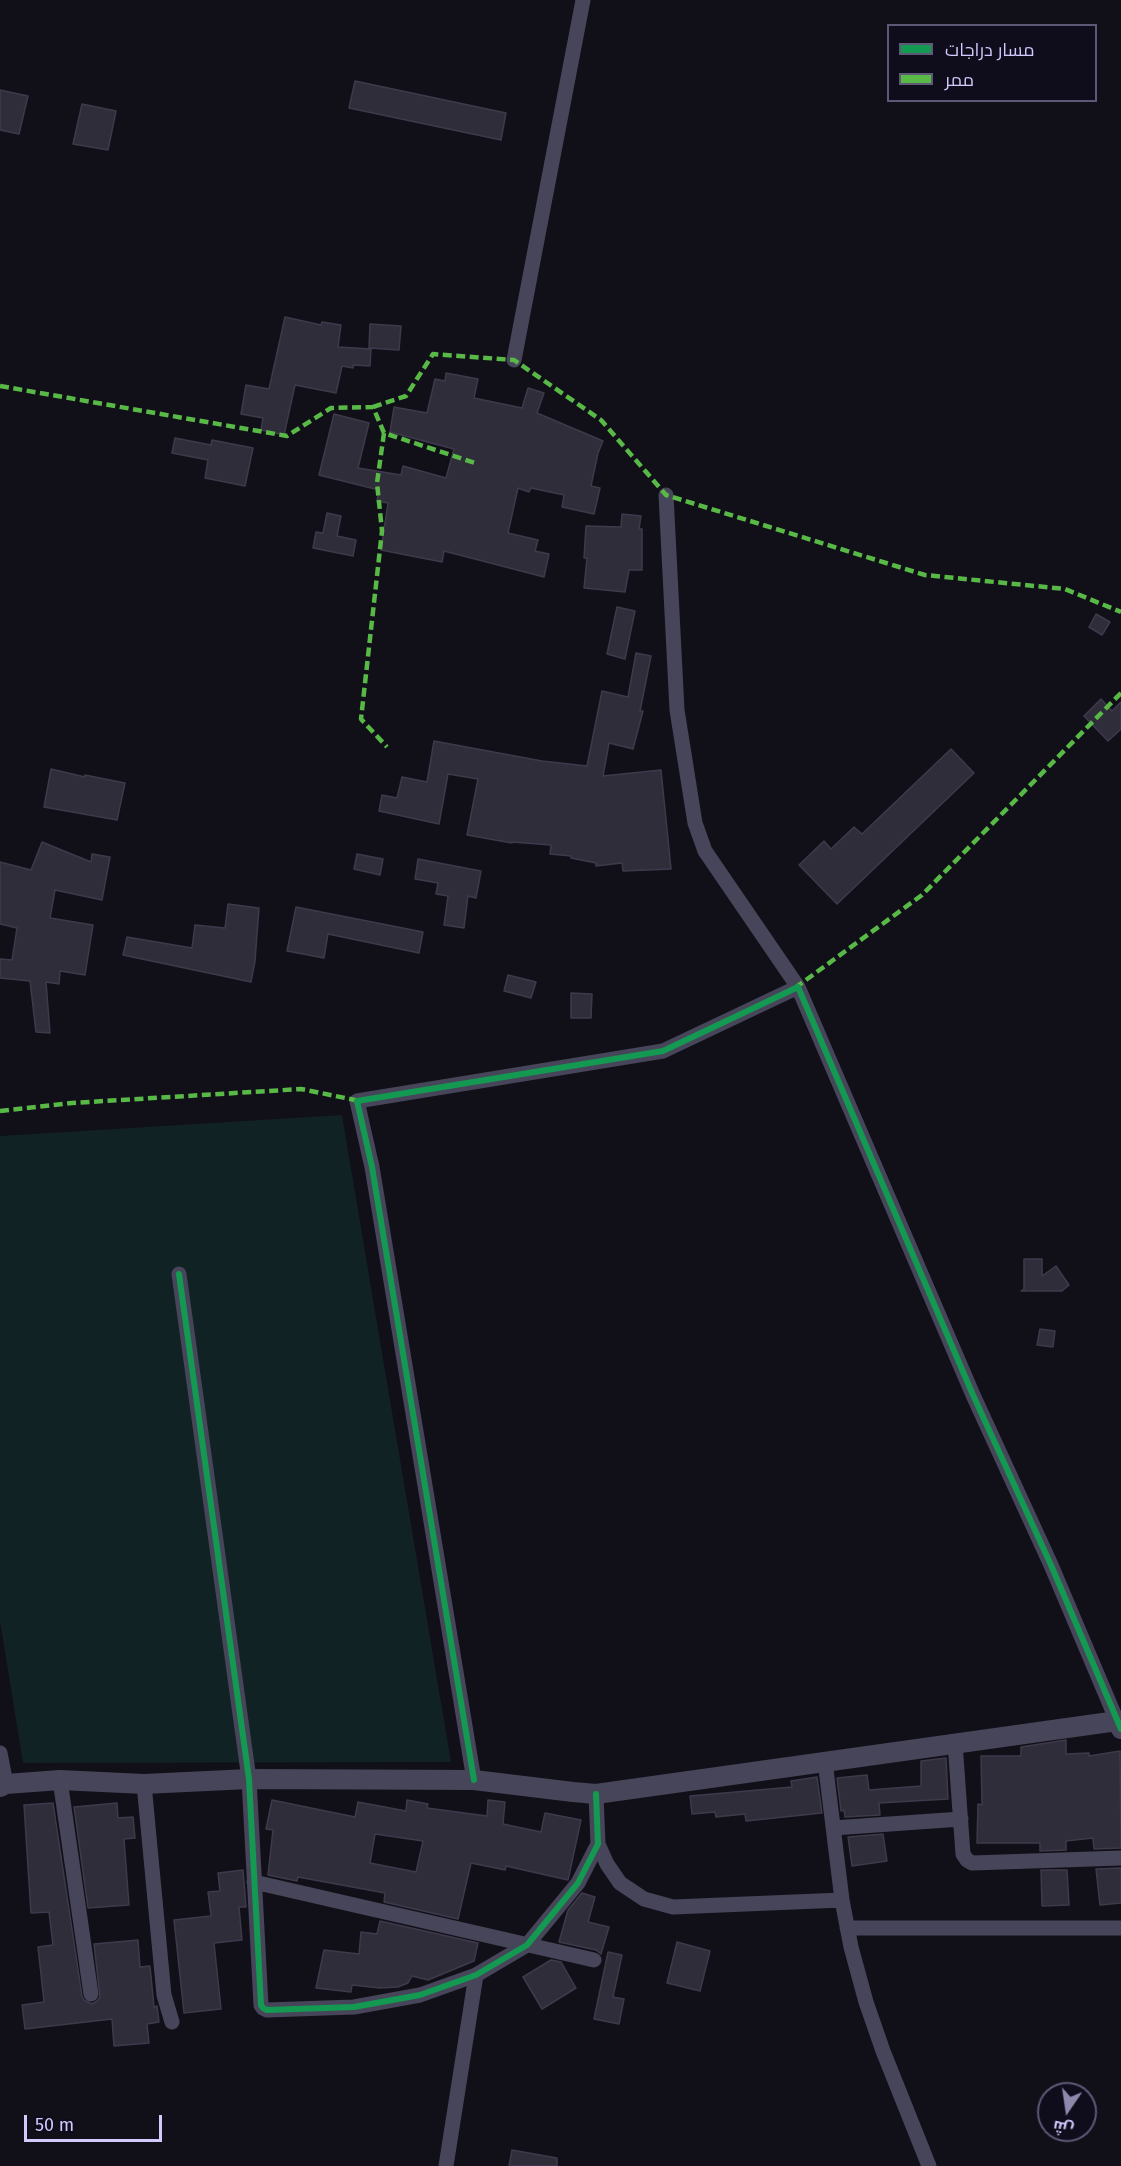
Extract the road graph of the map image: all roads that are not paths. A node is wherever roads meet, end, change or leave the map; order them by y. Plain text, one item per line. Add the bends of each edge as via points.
1 (583, 0) edge
2 (514, 360) dead end
3 (666, 495) dead end
4 (798, 987) junction
5 (179, 1274) dead end
6 (1119, 1725) edge
7 (956, 1743) junction
8 (0, 1753) edge
9 (825, 1761) junction
10 (249, 1779) junction
11 (60, 1780) junction
12 (474, 1780) junction
13 (144, 1784) junction
14 (3, 1785) edge
15 (596, 1794) junction
16 (961, 1819) junction
17 (833, 1828) junction
18 (598, 1844) junction
19 (1121, 1858) edge
20 (255, 1882) junction
21 (842, 1900) junction
22 (847, 1928) junction
23 (1121, 1928) edge
24 (527, 1945) junction
25 (594, 1960) dead end
26 (476, 1975) junction
27 (91, 1994) dead end
28 (172, 2022) dead end
29 (446, 2166) edge
30 (929, 2166) edge

1 - 2 street
3 - 4 street via 677,711 695,823 705,851
4 - 6 street
4 - 12 street via 663,1051 357,1101 372,1167
5 - 10 street
6 - 7 street
7 - 9 street
7 - 16 street
8 - 14 street
9 - 15 street
9 - 17 street
10 - 12 street
10 - 13 street
10 - 20 street
11 - 13 street
11 - 14 street
11 - 27 street
12 - 15 street
13 - 28 street via 164,1995
15 - 18 street
16 - 17 street
16 - 19 street via 963,1854 972,1863
17 - 21 street
18 - 21 street via 620,1883 644,1899 673,1907
18 - 24 street via 578,1883
20 - 24 street
20 - 26 street via 261,2005 267,2010 354,2007 420,1995
21 - 22 street
22 - 23 street
22 - 30 street via 866,2002
24 - 25 street
24 - 26 street
26 - 29 street

